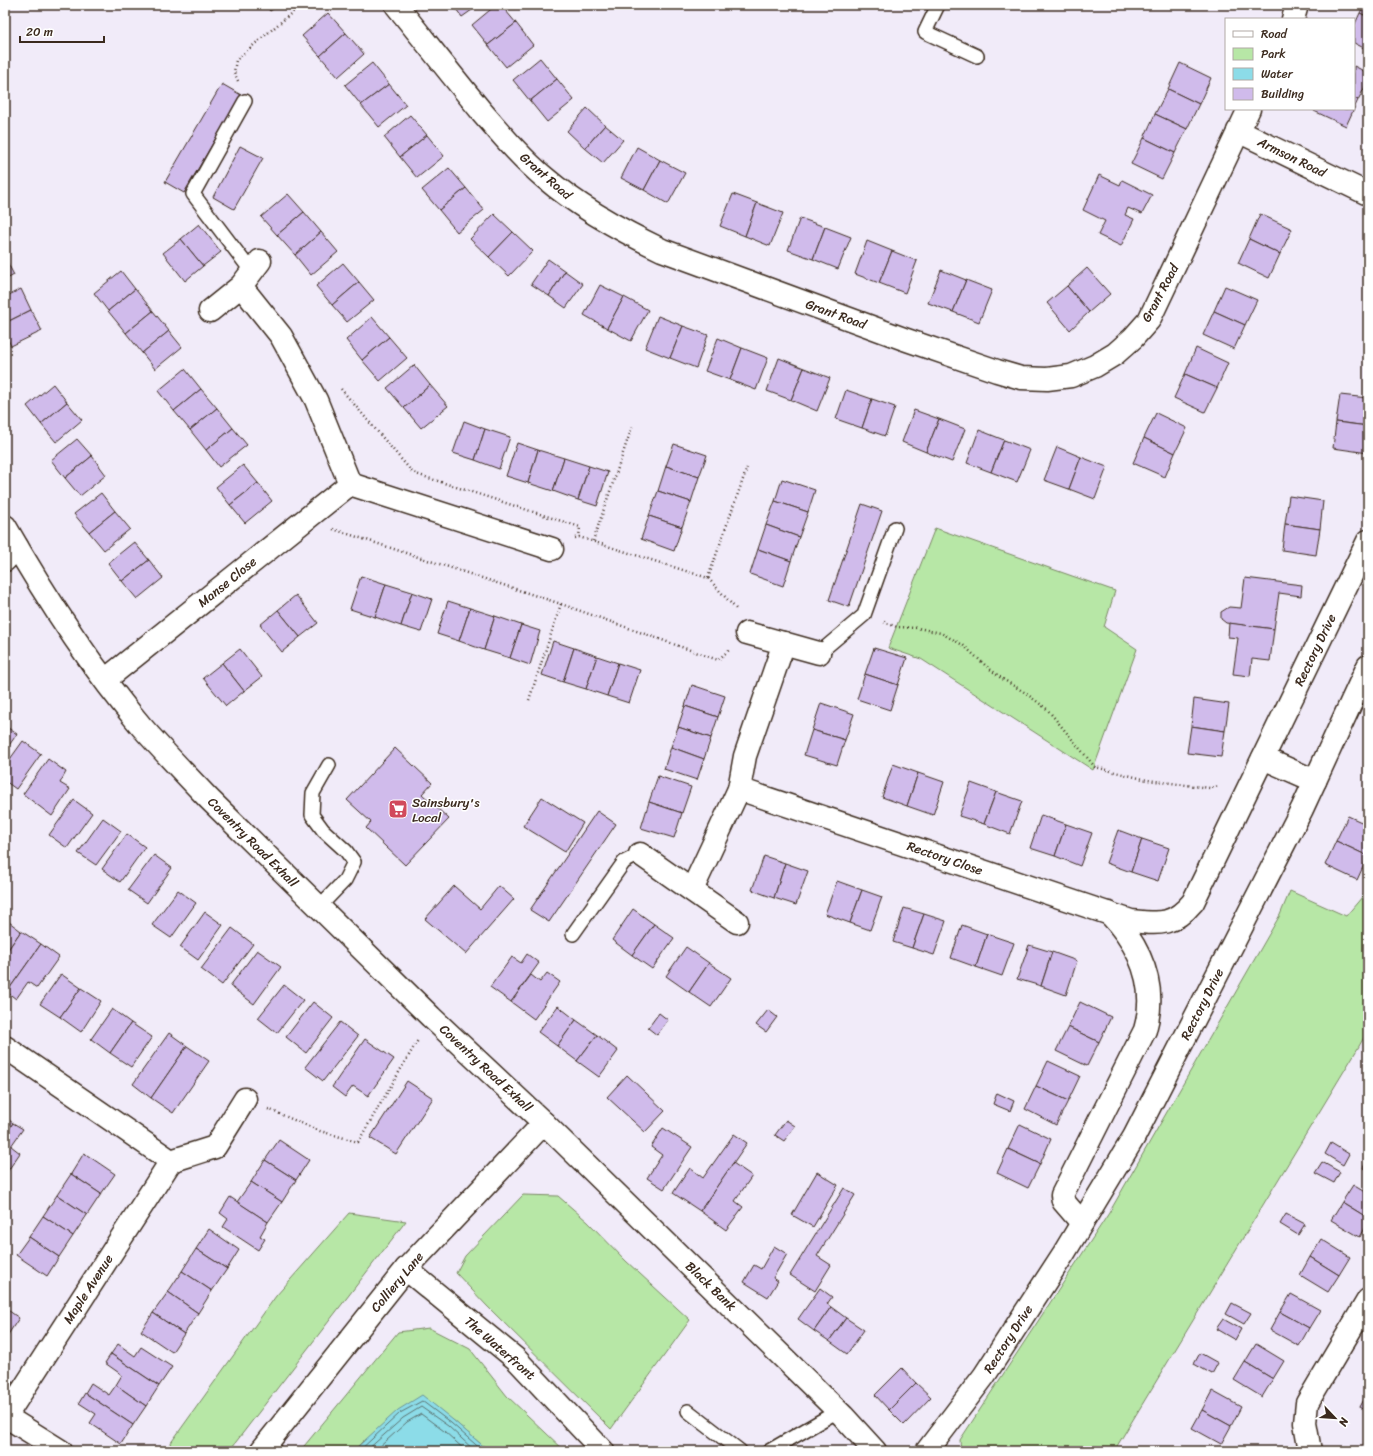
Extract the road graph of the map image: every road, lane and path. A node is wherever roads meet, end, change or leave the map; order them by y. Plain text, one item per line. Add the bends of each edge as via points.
1 (301, 5) edge
2 (396, 5) edge
3 (938, 5) edge
4 (1297, 5) edge
5 (1293, 18) edge
6 (977, 56) dead end
7 (245, 102) joint
8 (1248, 110) edge
9 (1238, 131) junction
10 (1368, 194) edge
11 (251, 273) junction
12 (210, 311) dead end
13 (340, 389) dead end
14 (633, 424) dead end
15 (747, 468) dead end
16 (350, 484) junction
17 (304, 520) junction
18 (5, 526) edge
19 (895, 528) dead end
20 (579, 537) junction
21 (593, 541) junction
22 (1368, 541) edge
23 (552, 549) joint
24 (11, 553) edge
25 (708, 578) junction
26 (561, 604) junction
27 (864, 615) junction
28 (748, 633) junction
29 (784, 643) junction
30 (819, 652) joint
31 (1368, 666) edge
32 (105, 680) junction
33 (528, 700) dead end
34 (1263, 758) junction
35 (329, 765) dead end
36 (1252, 781) junction
37 (1315, 781) junction
38 (740, 789) junction
39 (640, 854) joint
40 (692, 890) junction
41 (319, 907) junction
42 (1109, 913) junction
43 (737, 922) dead end
44 (1151, 923) joint
45 (573, 934) dead end
46 (431, 1017) junction
47 (5, 1047) edge
48 (246, 1099) joint
49 (544, 1123) junction
50 (171, 1161) junction
51 (1082, 1223) junction
52 (406, 1270) junction
53 (1368, 1300) edge
54 (838, 1410) junction
55 (688, 1411) dead end
56 (5, 1416) edge
57 (1309, 1448) edge
58 (61, 1451) edge
59 (261, 1451) edge
60 (603, 1451) edge
61 (740, 1451) edge
62 (769, 1451) edge
63 (875, 1451) edge
64 (927, 1451) edge

1 - 7 path via 236,60 234,72
2 - 9 street, Grant Road via 459,84 522,156 544,178 596,215 662,250 904,339 1021,378 1047,379 1071,376 1095,366 1115,354 1149,320
3 - 6 lane via 925,32
4 - 5 street
7 - 11 lane via 193,194
8 - 9 street
9 - 10 street, Armson Road
11 - 12 street
11 - 16 street via 316,400
13 - 20 path via 413,473 580,527
14 - 21 path
15 - 25 path
16 - 17 street, Manse Close
16 - 23 street
17 - 26 path
17 - 32 street, Manse Close
18 - 24 street, Coventry Road Exhall
19 - 27 lane
20 - 21 path
20 - 23 path
21 - 25 path
22 - 34 street, Rectory Drive
24 - 32 street, Coventry Road Exhall
25 - 28 path via 743,616
26 - 28 path via 718,660
26 - 33 path
27 - 30 lane
27 - 36 path via 897,627 941,633 963,645 985,666 1047,709 1095,766 1147,780 1210,788
28 - 29 street
29 - 30 street
29 - 38 street via 745,756
31 - 37 street, Rectory Drive
32 - 41 street, Coventry Road Exhall via 177,765
34 - 36 street, Rectory Drive
34 - 37 street
35 - 41 lane via 313,793 312,815 354,862 345,880
36 - 44 street, Rectory Drive via 1193,902 1184,913 1175,918
37 - 51 street, Rectory Drive via 1134,1137
38 - 40 street
38 - 42 street, Rectory Close
39 - 40 street
39 - 45 lane via 624,862
40 - 43 street
41 - 46 street, Coventry Road Exhall
42 - 44 street, Rectory Close
42 - 51 street via 1122,927 1143,964 1148,984 1149,1016 1145,1030 1062,1195 1063,1201
46 - 48 path via 358,1142 320,1131
46 - 49 street, Coventry Road Exhall
47 - 50 street
48 - 50 street via 215,1148
49 - 52 street, Colliery Lane
49 - 54 street, Black Bank
50 - 56 street, Maple Avenue
51 - 64 street, Rectory Drive via 984,1376
52 - 59 street, Colliery Lane
52 - 60 street, The Waterfront via 516,1359
53 - 57 street via 1307,1403 1305,1423
54 - 62 lane
54 - 63 street, Black Bank
55 - 61 lane
56 - 58 street

